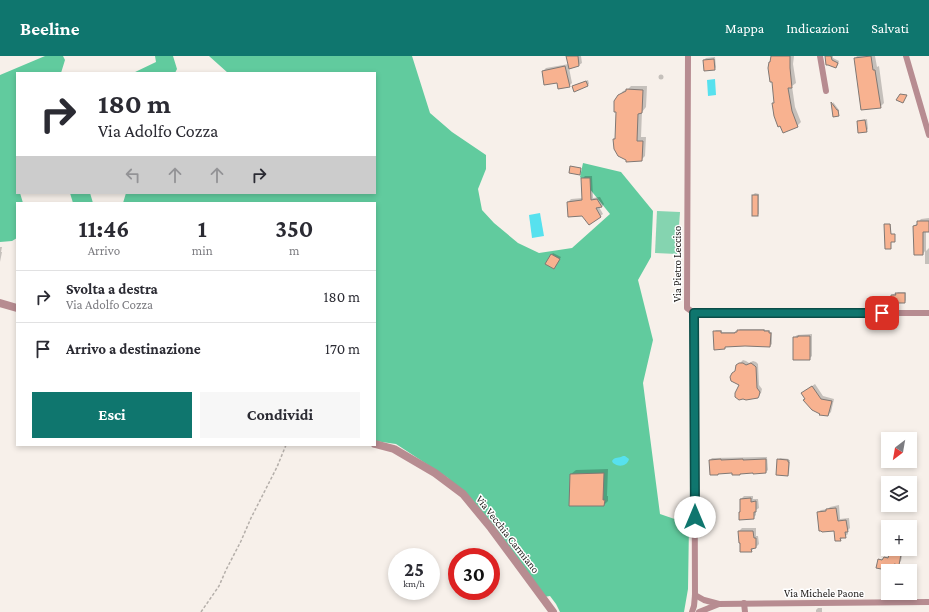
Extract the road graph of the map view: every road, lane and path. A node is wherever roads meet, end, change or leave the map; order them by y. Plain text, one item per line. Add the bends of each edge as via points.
1 (688, 56) edge
2 (820, 56) edge
3 (906, 56) edge
4 (826, 91) dead end
5 (929, 135) edge
6 (0, 303) edge
7 (16, 308) edge
8 (694, 313) junction
9 (929, 313) edge
10 (376, 444) edge
11 (286, 446) edge
12 (695, 595) junction
13 (929, 602) edge
14 (744, 603) junction
15 (719, 604) junction
16 (202, 612) edge
17 (553, 612) edge
18 (692, 612) edge
19 (699, 612) edge
20 (745, 612) edge

1 - 8 street, Via Pietro Lecciso via 687,308
2 - 4 street
3 - 5 street
6 - 7 street
8 - 9 street
8 - 12 street, Via Pietro Lecciso
10 - 17 street, Via Vecchia Carmiano via 394,449 435,473 463,494 492,528
11 - 16 path via 219,586
12 - 15 street, Via Michele Paone
12 - 18 street, Via Pietro Lecciso
13 - 14 street, Via Michele Paone
14 - 15 street, Via Michele Paone
14 - 20 street
15 - 19 street, Via Michele Paone

